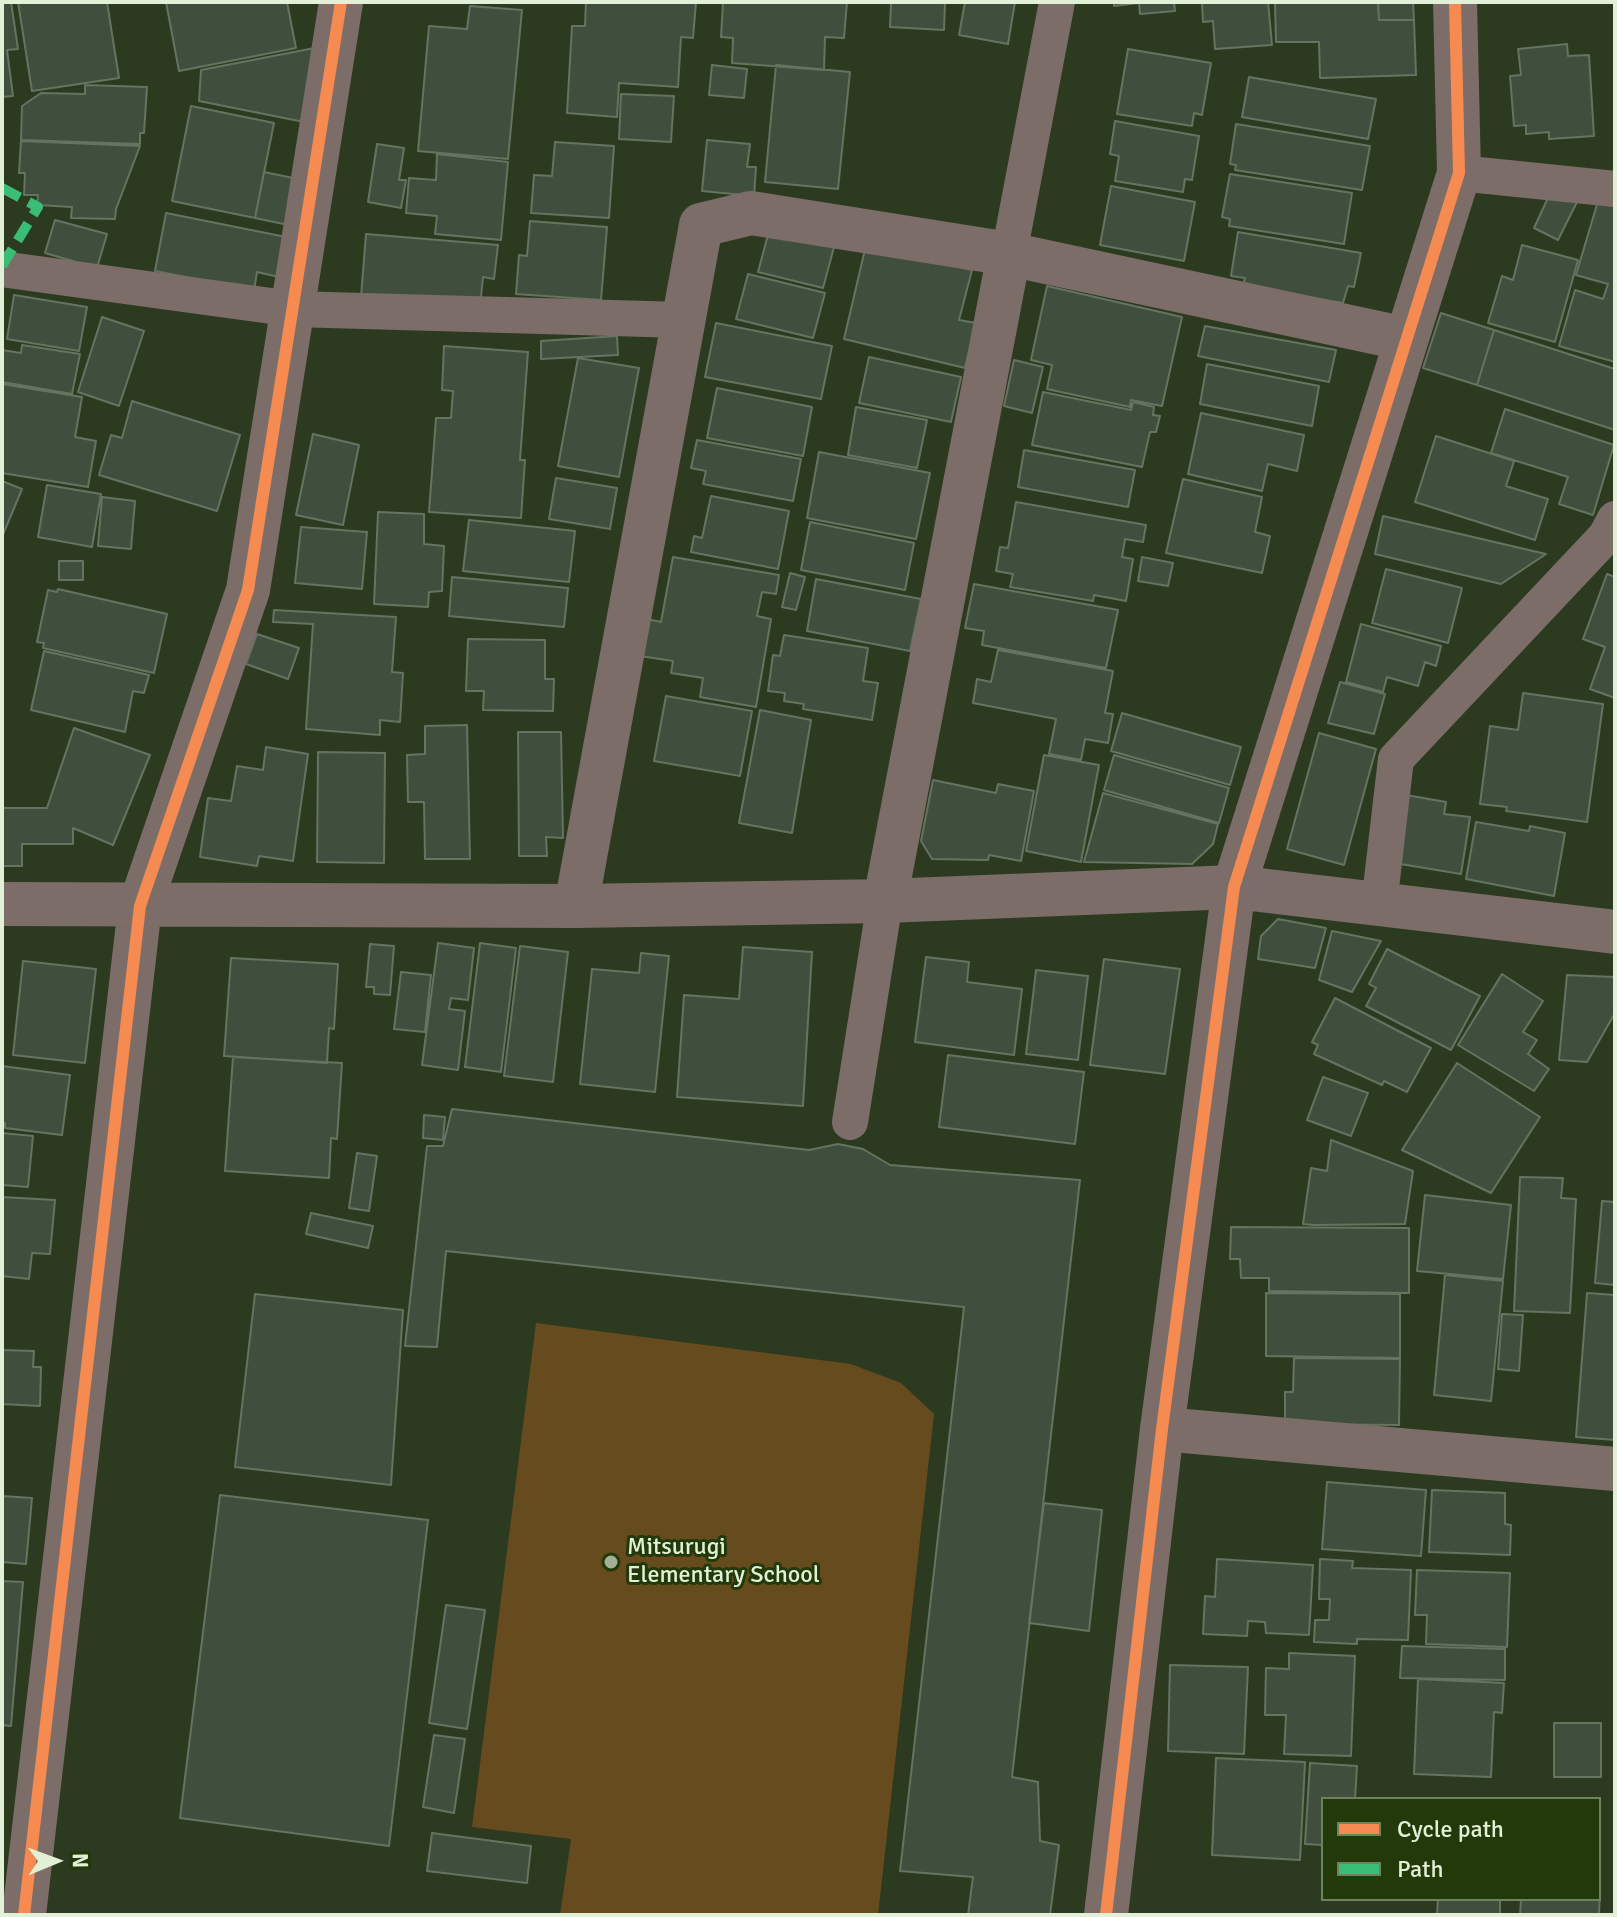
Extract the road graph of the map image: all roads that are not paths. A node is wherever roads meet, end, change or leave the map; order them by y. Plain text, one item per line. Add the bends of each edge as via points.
1 (341, 2) edge
2 (1057, 2) edge
3 (1455, 2) edge
4 (1459, 173) junction
5 (1615, 189) edge
6 (1009, 254) junction
7 (2, 269) edge
8 (293, 309) junction
9 (683, 320) junction
10 (1406, 339) junction
11 (1615, 519) edge
12 (1234, 887) junction
13 (885, 901) junction
14 (2, 904) edge
15 (1379, 905) junction
16 (140, 906) junction
17 (576, 906) junction
18 (1615, 932) edge
19 (850, 1122) dead end
20 (1162, 1429) junction
21 (1615, 1469) edge
22 (24, 1915) edge
23 (1106, 1915) edge

1 - 8 street
2 - 6 lane
3 - 4 street
4 - 5 lane
4 - 10 street
6 - 9 street via 751,213 701,225
6 - 10 street
6 - 13 street
7 - 8 lane
8 - 9 lane
8 - 16 street via 248,590
9 - 17 street
10 - 12 street
11 - 15 lane via 1606,536 1396,759
12 - 13 street
12 - 15 street
12 - 20 street
13 - 17 street
13 - 19 lane
14 - 16 street
15 - 18 street
16 - 17 street
16 - 22 street
20 - 21 street
20 - 23 street

